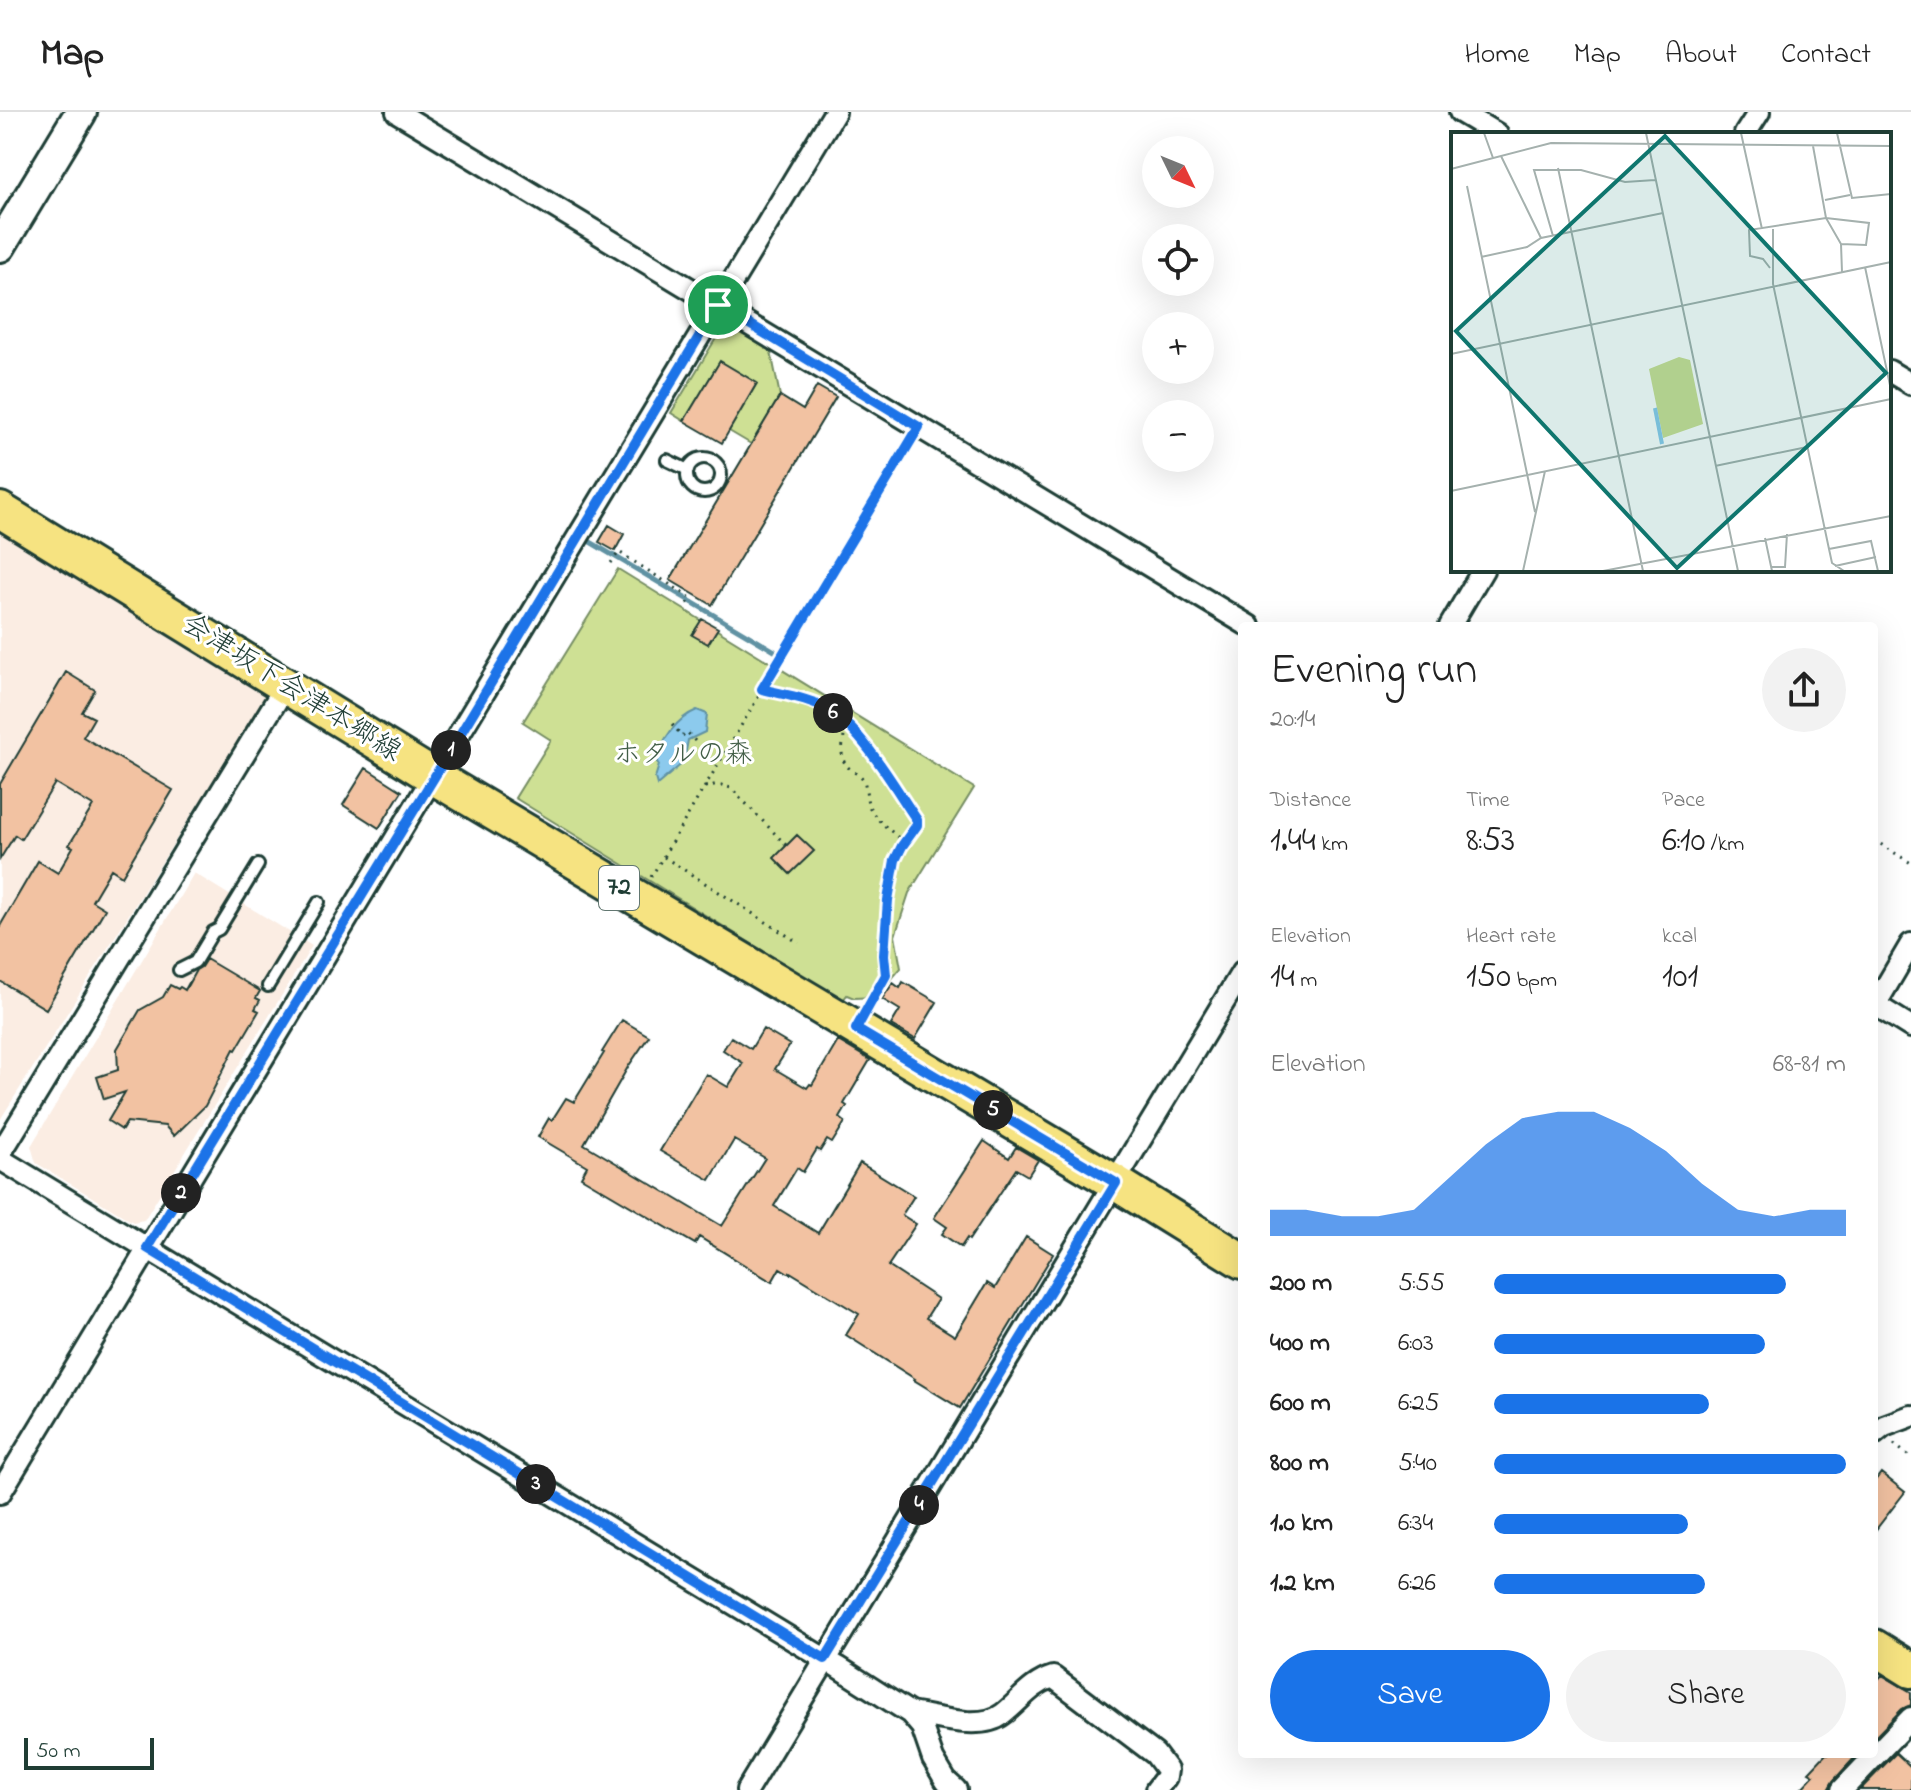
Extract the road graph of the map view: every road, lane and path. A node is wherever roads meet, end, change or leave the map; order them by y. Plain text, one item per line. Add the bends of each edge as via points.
1 (81, 112) edge
2 (397, 112) edge
3 (835, 112) edge
4 (1460, 112) edge
5 (1759, 112) edge
6 (1494, 132) edge
7 (1746, 132) edge
8 (0, 246) edge
9 (718, 305) junction
10 (1891, 372) edge
11 (1911, 384) edge
12 (919, 427) junction
13 (667, 460) dead end
14 (688, 470) dead end
15 (0, 510) edge
16 (611, 563) dead end
17 (1482, 572) edge
18 (684, 609) dead end
19 (1242, 622) edge
20 (1452, 622) edge
21 (286, 685) junction
22 (762, 689) junction
23 (843, 720) junction
24 (672, 724) dead end
25 (695, 741) dead end
26 (434, 777) junction
27 (705, 787) junction
28 (1878, 842) edge
29 (904, 843) junction
30 (786, 845) dead end
31 (664, 857) junction
32 (1911, 863) edge
33 (258, 865) dead end
34 (637, 898) junction
35 (319, 902) dead end
36 (799, 943) dead end
37 (1911, 944) edge
38 (179, 970) dead end
39 (1238, 979) edge
40 (268, 986) dead end
41 (1878, 999) edge
42 (1878, 1008) edge
43 (1911, 1027) edge
44 (856, 1029) junction
45 (0, 1157) edge
46 (1116, 1183) junction
47 (147, 1248) junction
48 (1238, 1259) edge
49 (1911, 1416) edge
50 (1878, 1431) edge
51 (1878, 1434) edge
52 (1911, 1458) edge
53 (0, 1493) edge
54 (1878, 1649) edge
55 (825, 1659) junction
56 (1911, 1670) edge
57 (910, 1713) junction
58 (1911, 1718) edge
59 (1878, 1752) edge
60 (1873, 1758) edge
61 (747, 1790) edge
62 (956, 1790) edge
63 (1156, 1790) edge
64 (1842, 1790) edge

1 - 8 main road
2 - 9 street
3 - 9 street
4 - 6 street
5 - 7 street
9 - 12 street
9 - 26 street
10 - 11 street
12 - 19 street
12 - 22 path
13 - 14 lane
15 - 21 main road, 会津坂下会津本郷線 / 72
16 - 18 path via 619,552 691,598
17 - 20 street
21 - 26 main road, 会津坂下会津本郷線 / 72
21 - 45 street
22 - 23 path via 820,705
22 - 27 path
23 - 29 path via 844,761 860,775 878,820
23 - 29 path via 917,820
24 - 25 path
26 - 34 main road, 会津坂下会津本郷線 / 72
26 - 47 street
27 - 30 path via 731,788
27 - 31 path
28 - 32 path
29 - 44 path via 895,860 888,900 886,975
31 - 34 path
31 - 36 path
33 - 38 lane via 195,962
34 - 44 main road, 会津坂下会津本郷線 / 72
35 - 40 lane
37 - 41 street
39 - 46 street
42 - 43 street
44 - 46 main road, 会津坂下会津本郷線 / 72
45 - 47 street
46 - 48 main road, 会津坂下会津本郷線 / 72
46 - 55 street
47 - 53 street
47 - 55 street
49 - 50 street
51 - 52 path
54 - 56 main road
55 - 57 street
55 - 61 street
57 - 62 street
57 - 63 street via 986,1722 1039,1681 1053,1677 1164,1763 1166,1777
58 - 59 street
60 - 64 street

